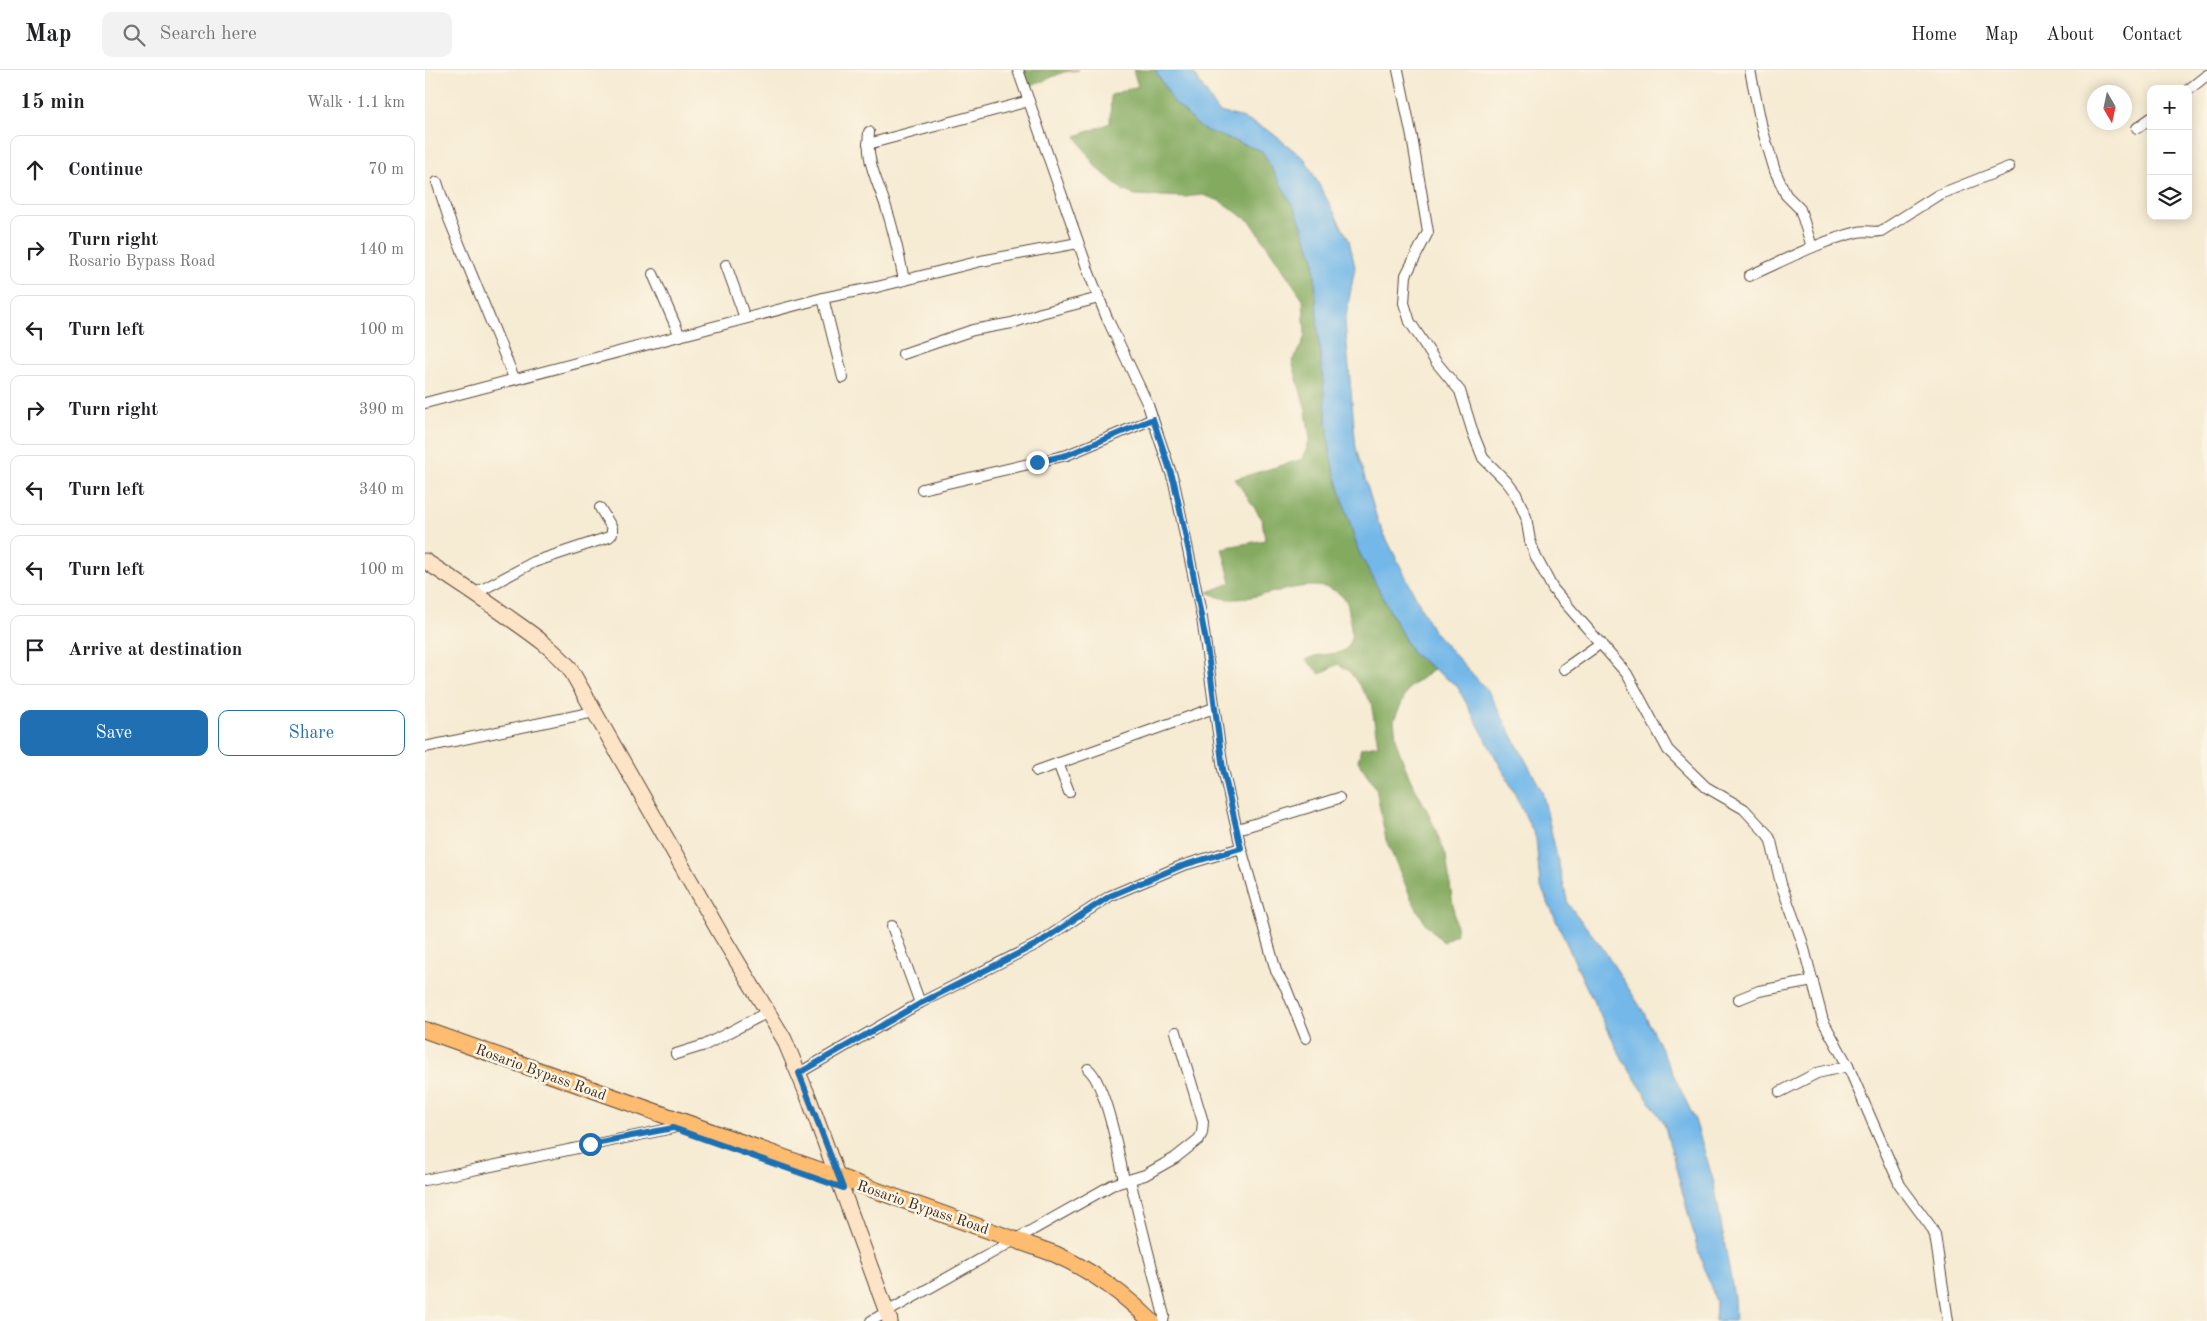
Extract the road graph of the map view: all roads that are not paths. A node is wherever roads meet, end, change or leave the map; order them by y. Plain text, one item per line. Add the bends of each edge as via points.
1 (1018, 70) edge
2 (1397, 70) edge
3 (1750, 70) edge
4 (2207, 75) edge
5 (2192, 87) edge
6 (1029, 101) junction
7 (2147, 121) edge
8 (2137, 128) dead end
9 (869, 132) dead end
10 (868, 144) junction
11 (2009, 167) dead end
12 (437, 182) dead end
13 (1079, 243) junction
14 (1812, 247) junction
15 (726, 265) dead end
16 (653, 274) dead end
17 (1749, 276) dead end
18 (904, 280) junction
19 (823, 298) junction
20 (1099, 298) junction
21 (745, 318) junction
22 (679, 336) junction
23 (903, 354) dead end
24 (515, 378) junction
25 (843, 378) dead end
26 (425, 403) edge
27 (1153, 419) junction
28 (921, 489) dead end
29 (600, 508) dead end
30 (425, 561) edge
31 (476, 594) junction
32 (1601, 644) junction
33 (1563, 669) dead end
34 (1214, 708) junction
35 (594, 712) junction
36 (425, 747) edge
37 (1058, 764) junction
38 (1037, 771) dead end
39 (1069, 792) dead end
40 (1339, 798) dead end
41 (1238, 829) junction
42 (1241, 848) junction
43 (892, 926) dead end
44 (1813, 981) junction
45 (1739, 998) dead end
46 (921, 1003) junction
47 (768, 1012) junction
48 (425, 1030) edge
49 (1176, 1032) dead end
50 (1306, 1038) dead end
51 (425, 1041) edge
52 (676, 1054) dead end
53 (1848, 1066) junction
54 (1088, 1069) dead end
55 (799, 1073) junction
56 (1780, 1092) dead end
57 (673, 1128) junction
58 (425, 1180) edge
59 (1127, 1180) junction
60 (841, 1183) junction
61 (1011, 1242) junction
62 (888, 1317) edge
63 (871, 1321) edge
64 (1139, 1321) edge
65 (1151, 1321) edge
66 (1163, 1321) edge
67 (1948, 1321) edge

1 - 6 street
2 - 32 street via 1428,232 1406,274 1405,309 1421,342 1460,390 1483,458 1516,494 1526,517 1530,541 1546,578
3 - 14 street via 1775,171 1786,195 1800,209
4 - 5 street
6 - 10 street
6 - 13 street
7 - 8 street
9 - 10 street
10 - 18 street via 869,161 886,207
11 - 14 street via 1938,195 1881,231 1860,231
12 - 24 street via 449,219
13 - 18 street via 981,261
13 - 20 street
14 - 17 street
15 - 21 street
16 - 22 street
18 - 19 street
19 - 21 street
19 - 25 street
20 - 23 street via 1041,312 1012,323 973,330
20 - 27 street
21 - 22 street
22 - 24 street
24 - 26 street
27 - 28 street via 1067,455
27 - 34 street via 1174,482 1189,552 1204,628
29 - 31 street via 612,528 609,537 534,562
30 - 31 street
31 - 35 street via 557,653 569,667
32 - 33 street
32 - 44 street via 1627,674 1668,750 1706,787 1744,809 1768,835
34 - 37 street
34 - 41 street via 1223,769
35 - 36 street
35 - 47 street
37 - 38 street
37 - 39 street
40 - 41 street
41 - 42 street
42 - 46 street via 1181,866 1125,888 1037,944
42 - 50 street via 1276,971
43 - 46 street
44 - 45 street
44 - 53 street via 1823,1021
46 - 55 street
47 - 52 street via 705,1045
47 - 55 street
48 - 60 main road, Rosario Bypass Road
49 - 59 street via 1203,1122 1202,1133 1194,1146 1175,1158 1145,1175
51 - 57 main road, Rosario Bypass Road
53 - 56 street via 1817,1073
53 - 67 street via 1900,1185 1935,1236
54 - 59 street via 1098,1080
55 - 60 street
57 - 58 street
57 - 60 main road, Rosario Bypass Road
59 - 61 street
59 - 66 street
60 - 61 main road, Rosario Bypass Road
60 - 62 street
61 - 62 street
61 - 64 main road, Rosario Bypass Road via 1100,1287
61 - 65 main road, Rosario Bypass Road via 1079,1265 1128,1298
62 - 63 street

